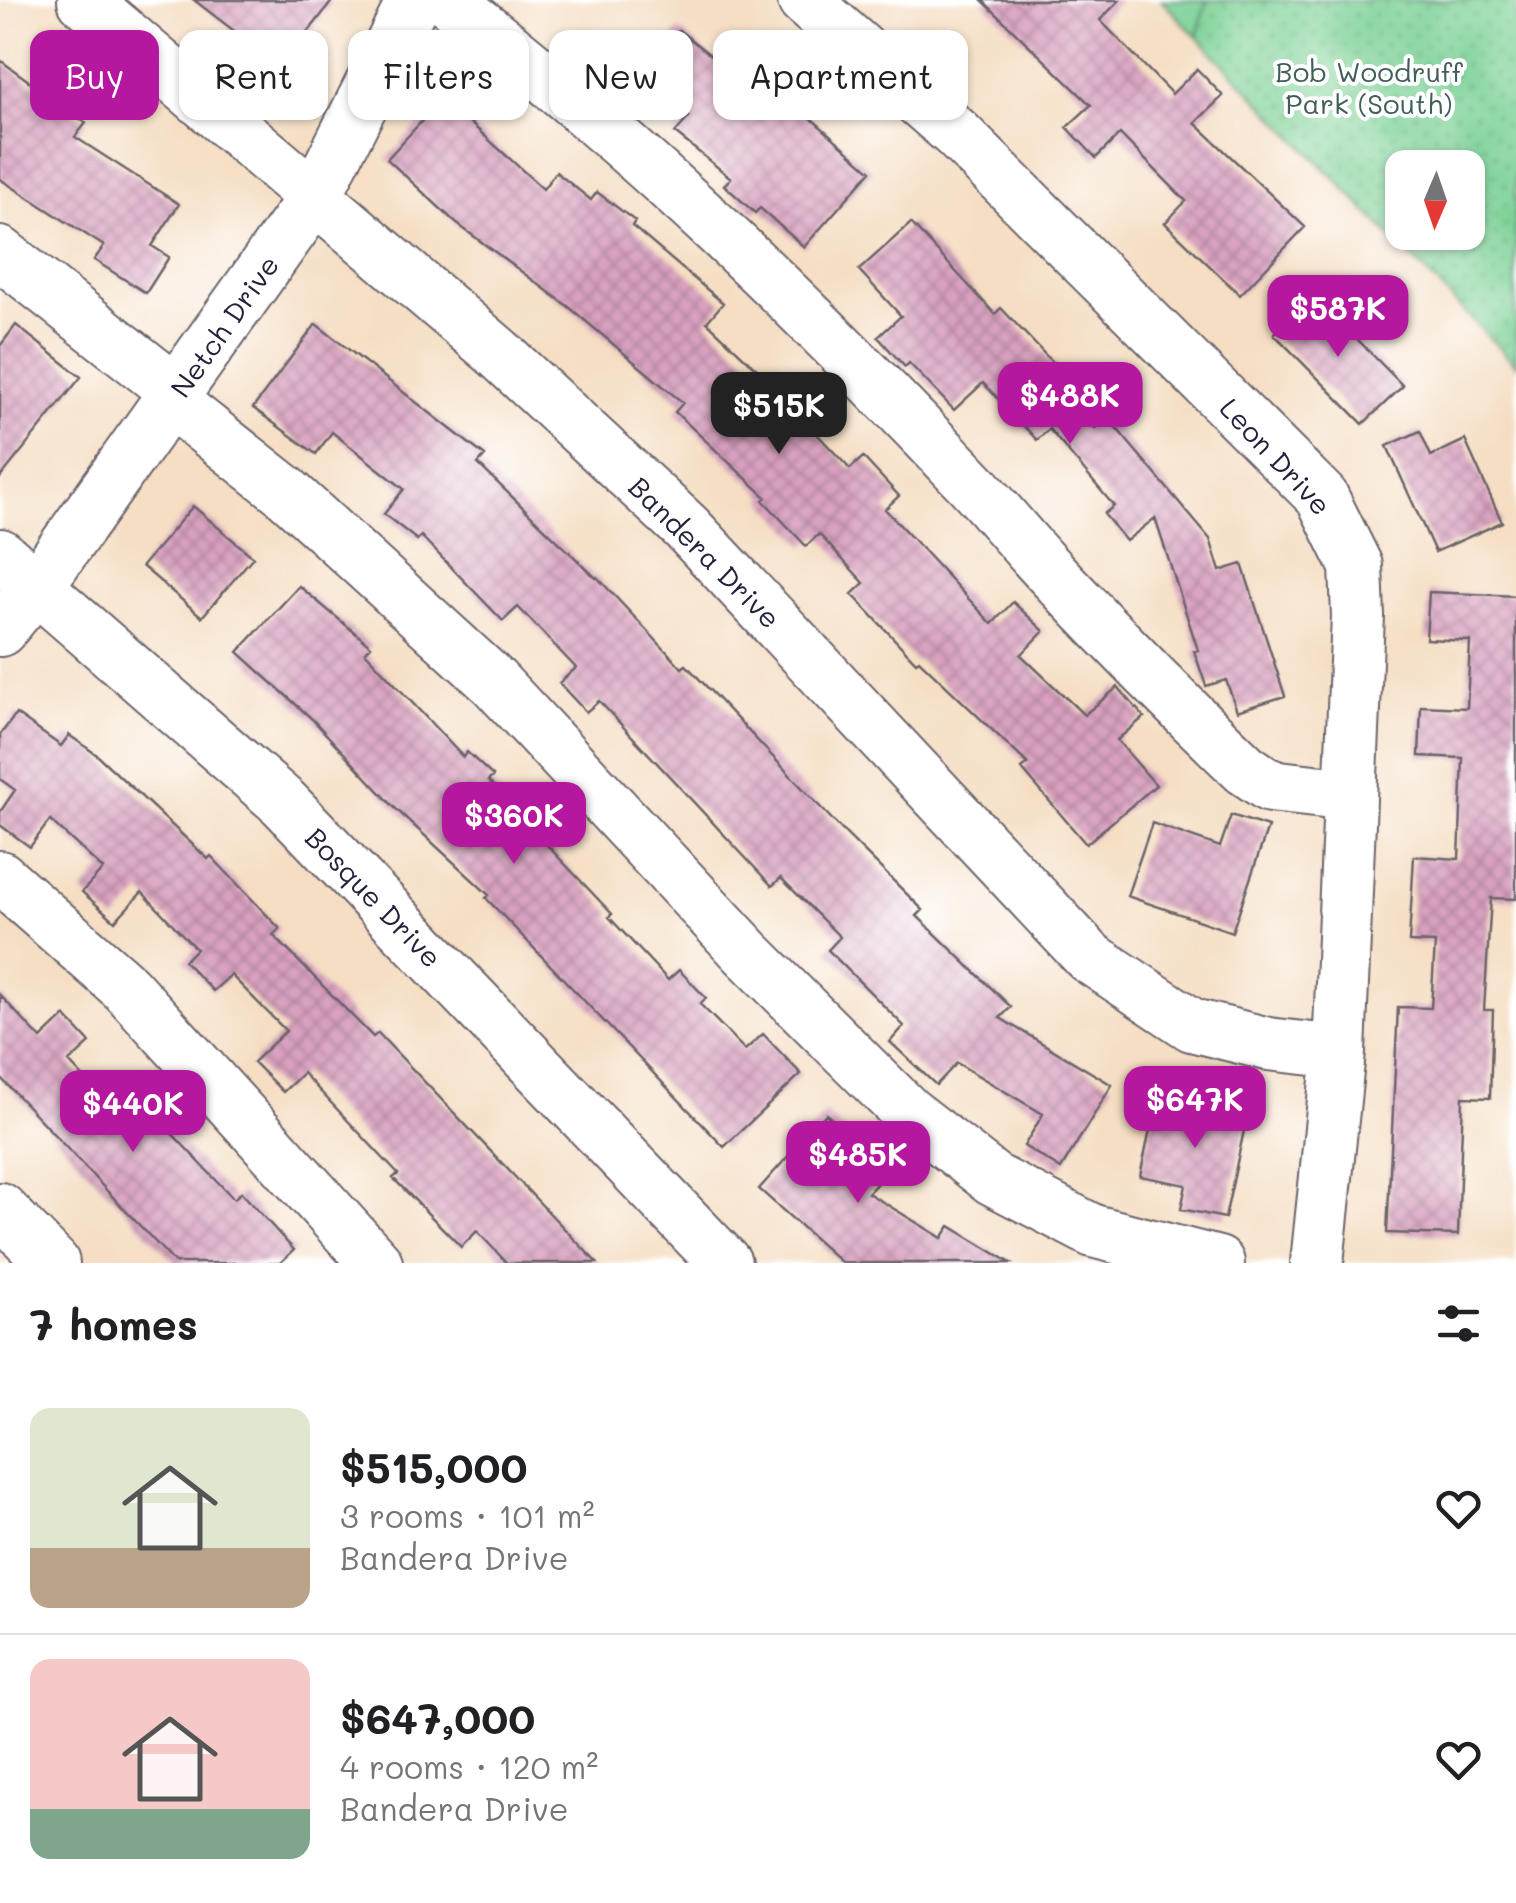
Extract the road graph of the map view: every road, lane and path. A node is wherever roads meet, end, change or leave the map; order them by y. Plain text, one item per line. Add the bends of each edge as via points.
1 (84, 0) edge
2 (414, 0) edge
3 (448, 0) edge
4 (804, 0) edge
5 (314, 198) junction
6 (0, 253) edge
7 (174, 397) junction
8 (18, 570) edge
9 (0, 630) edge
10 (1350, 796) junction
11 (0, 876) edge
12 (1339, 1052) junction
13 (0, 1208) edge
14 (52, 1263) edge
15 (376, 1263) edge
16 (725, 1263) edge
17 (1218, 1263) edge
18 (1317, 1263) edge

1 - 5 street, Bandera Drive
2 - 5 street, Netch Drive
3 - 10 street via 706,218 1245,769 1270,786
4 - 10 street, Leon Drive via 957,134 1322,497 1356,566
5 - 7 street, Netch Drive
5 - 12 street, Bandera Drive via 498,352 686,528 1089,957 1192,1025
6 - 7 street
7 - 8 street, Netch Drive
7 - 17 street via 494,682 747,953 907,1112 993,1179 1093,1230
8 - 9 street, Netch Drive
8 - 16 street, Bosque Drive via 284,802
10 - 12 street, Leon Drive
11 - 15 street via 126,988
12 - 18 street, Leon Drive
13 - 14 street

